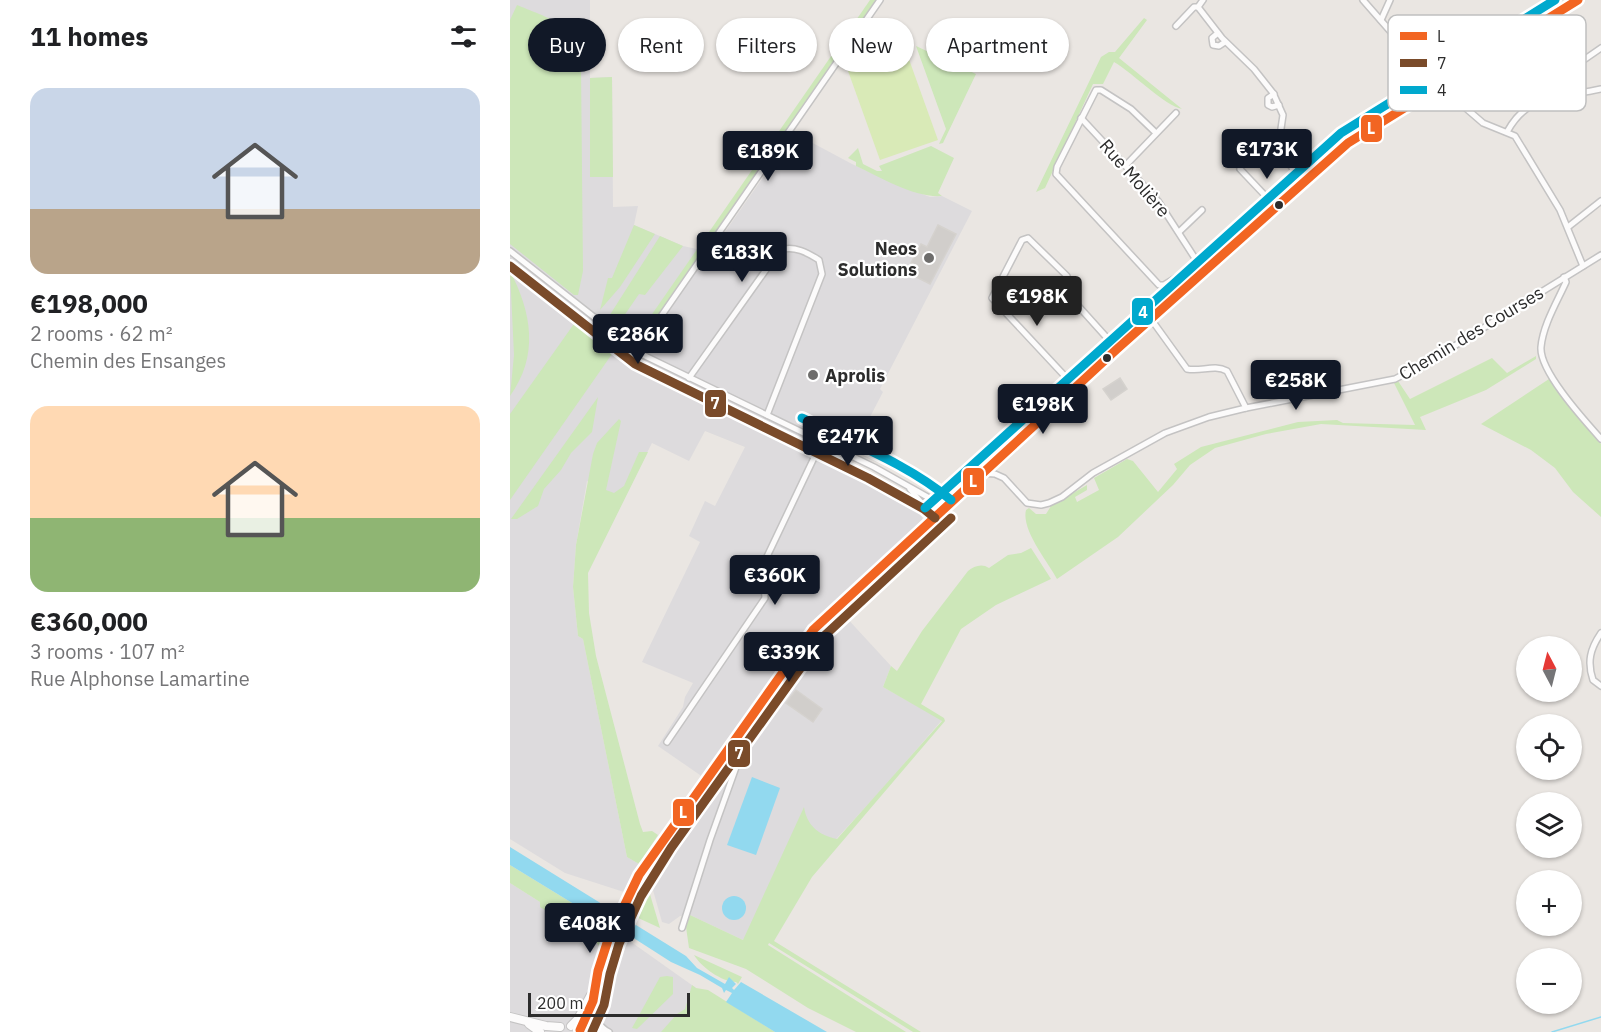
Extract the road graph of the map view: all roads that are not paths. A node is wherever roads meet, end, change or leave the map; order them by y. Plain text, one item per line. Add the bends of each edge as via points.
1 (880, 0) edge
2 (1203, 0) edge
3 (1363, 0) edge
4 (1390, 0) edge
5 (1578, 0) edge
6 (1198, 7) junction
7 (1554, 15) edge
8 (1381, 20) junction
9 (1176, 26) dead end
10 (1388, 29) edge
11 (1218, 33) junction
12 (1226, 42) junction
13 (1601, 48) edge
14 (1586, 58) edge
15 (1601, 89) edge
16 (1586, 91) edge
17 (1274, 94) junction
18 (1279, 105) junction
19 (1398, 111) edge
20 (1467, 111) edge
21 (1524, 111) edge
22 (1176, 113) dead end
23 (1081, 118) junction
24 (1507, 132) junction
25 (1156, 133) junction
26 (1126, 165) junction
27 (1240, 170) dead end
28 (1303, 182) junction
29 (1601, 201) edge
30 (1276, 207) junction
31 (1202, 210) dead end
32 (1568, 227) junction
33 (1179, 232) junction
34 (510, 251) edge
35 (1601, 255) edge
36 (1199, 264) junction
37 (1583, 266) junction
38 (1204, 272) junction
39 (1564, 277) junction
40 (1150, 319) junction
41 (1117, 349) junction
42 (637, 351) junction
43 (689, 378) junction
44 (1076, 388) junction
45 (1246, 408) junction
46 (767, 415) junction
47 (1601, 439) edge
48 (822, 441) junction
49 (982, 473) junction
50 (909, 488) junction
51 (943, 508) junction
52 (933, 517) junction
53 (1601, 633) edge
54 (1601, 686) edge
55 (743, 724) junction
56 (667, 742) dead end
57 (682, 928) dead end
58 (594, 988) junction
59 (593, 1001) junction
60 (510, 1017) edge
61 (525, 1021) junction
62 (571, 1026) junction
63 (557, 1030) edge
64 (581, 1031) edge
65 (604, 1031) edge
66 (540, 1032) edge

1 - 42 street
2 - 6 street
3 - 8 street
4 - 8 street
5 - 7 street
6 - 9 street
6 - 11 street
8 - 10 street
11 - 12 street
11 - 12 street via 1212,38 1213,45
12 - 17 street
13 - 14 street
15 - 16 street
17 - 18 street
17 - 18 street via 1268,98 1268,105
18 - 28 street via 1283,118 1278,149
19 - 28 street via 1348,143
20 - 24 street via 1483,123
21 - 24 street
22 - 25 street
23 - 25 street via 1096,90 1131,109
23 - 26 street, Rue Molière
23 - 36 street via 1057,166 1057,177 1159,285
24 - 32 street via 1522,145
25 - 26 street
26 - 33 street, Rue Molière
27 - 30 street
28 - 30 street
29 - 32 street
30 - 38 street
31 - 33 street
32 - 37 street
33 - 36 street, Rue Molière
34 - 42 street
35 - 37 street, Chemin des Courses
36 - 38 street, Rue Molière
37 - 39 street, Chemin des Courses
38 - 40 street
39 - 45 street, Chemin des Courses via 1395,379
39 - 47 street via 1566,282 1541,348 1551,374
40 - 41 street
40 - 45 street via 1187,369 1218,367 1227,371
41 - 44 street
41 - 44 street via 1072,299 1067,276 1028,238 1022,240 993,295 994,301
42 - 43 street
43 - 46 street
43 - 46 street via 780,250 796,249 819,260 822,274
44 - 49 street
45 - 49 street, Chemin des Courses via 1165,433 1049,503 1036,505 1024,500 1004,478
46 - 48 street
48 - 50 street
48 - 56 street via 764,565 765,598
49 - 51 street
50 - 51 street
50 - 52 street
51 - 52 street
52 - 55 street via 813,630
53 - 54 street via 1592,646 1589,661 1593,680
55 - 57 street via 749,732
55 - 58 street via 641,871 613,930
58 - 59 street
58 - 62 street
59 - 64 street
59 - 65 street via 596,1019
60 - 61 street
61 - 63 street
61 - 66 street
62 - 63 street
62 - 64 street
64 - 65 street via 594,1027

